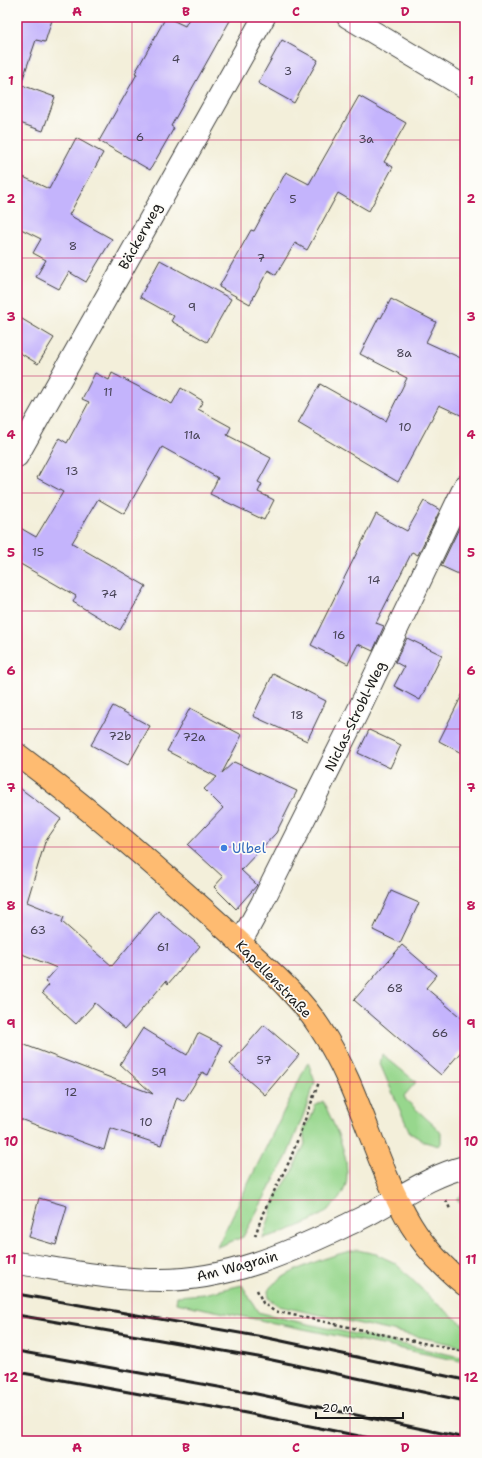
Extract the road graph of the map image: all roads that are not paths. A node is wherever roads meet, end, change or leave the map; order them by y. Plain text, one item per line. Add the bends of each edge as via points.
1 (348, 17) edge
2 (259, 26) edge
3 (465, 87) edge
4 (17, 456) edge
5 (465, 486) edge
6 (17, 754) edge
7 (240, 943) junction
8 (465, 1167) edge
9 (397, 1199) junction
10 (17, 1263) edge
11 (465, 1286) edge

1 - 3 street
2 - 4 street, Bäckerweg
5 - 7 street, Niclas-Strobl-Weg via 266,896
6 - 7 main road, Kapellenstraße via 58,785
7 - 9 main road, Kapellenstraße via 309,1012 331,1047 352,1084
8 - 9 street, Am Wagrain via 435,1176
9 - 10 street, Am Wagrain via 311,1242 254,1264 215,1274 162,1280 126,1278
9 - 11 main road, Kapellenstraße via 421,1241

